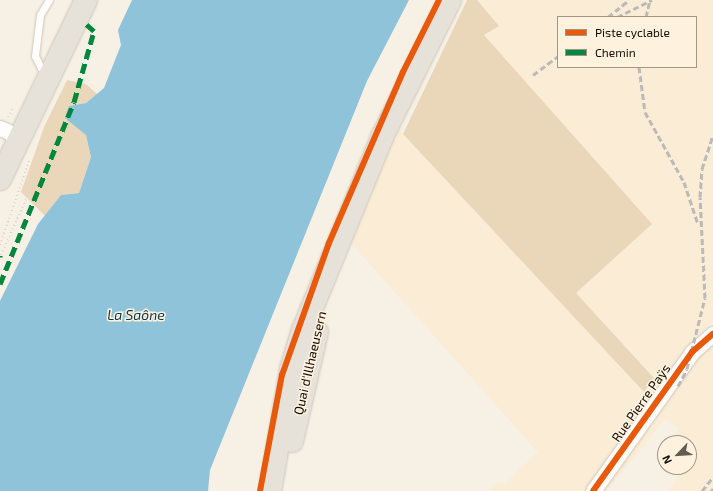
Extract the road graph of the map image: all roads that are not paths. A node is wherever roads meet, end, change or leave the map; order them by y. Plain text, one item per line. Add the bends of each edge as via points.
1 (49, 0) edge
2 (71, 0) edge
3 (86, 0) edge
4 (450, 0) edge
5 (46, 71) junction
6 (10, 141) edge
7 (0, 179) edge
8 (340, 236) junction
9 (713, 334) edge
10 (270, 491) edge
11 (284, 491) edge
12 (593, 491) edge

1 - 5 lane via 40,15 35,56
2 - 5 main road
3 - 5 main road
4 - 8 main road, Quai d'Illhaeusern via 407,84
5 - 6 main road
6 - 7 main road
8 - 10 main road, Quai d'Illhaeusern via 291,369
8 - 11 main road, Quai d'Illhaeusern
9 - 12 street, Rue Pierre Paÿs via 692,352

